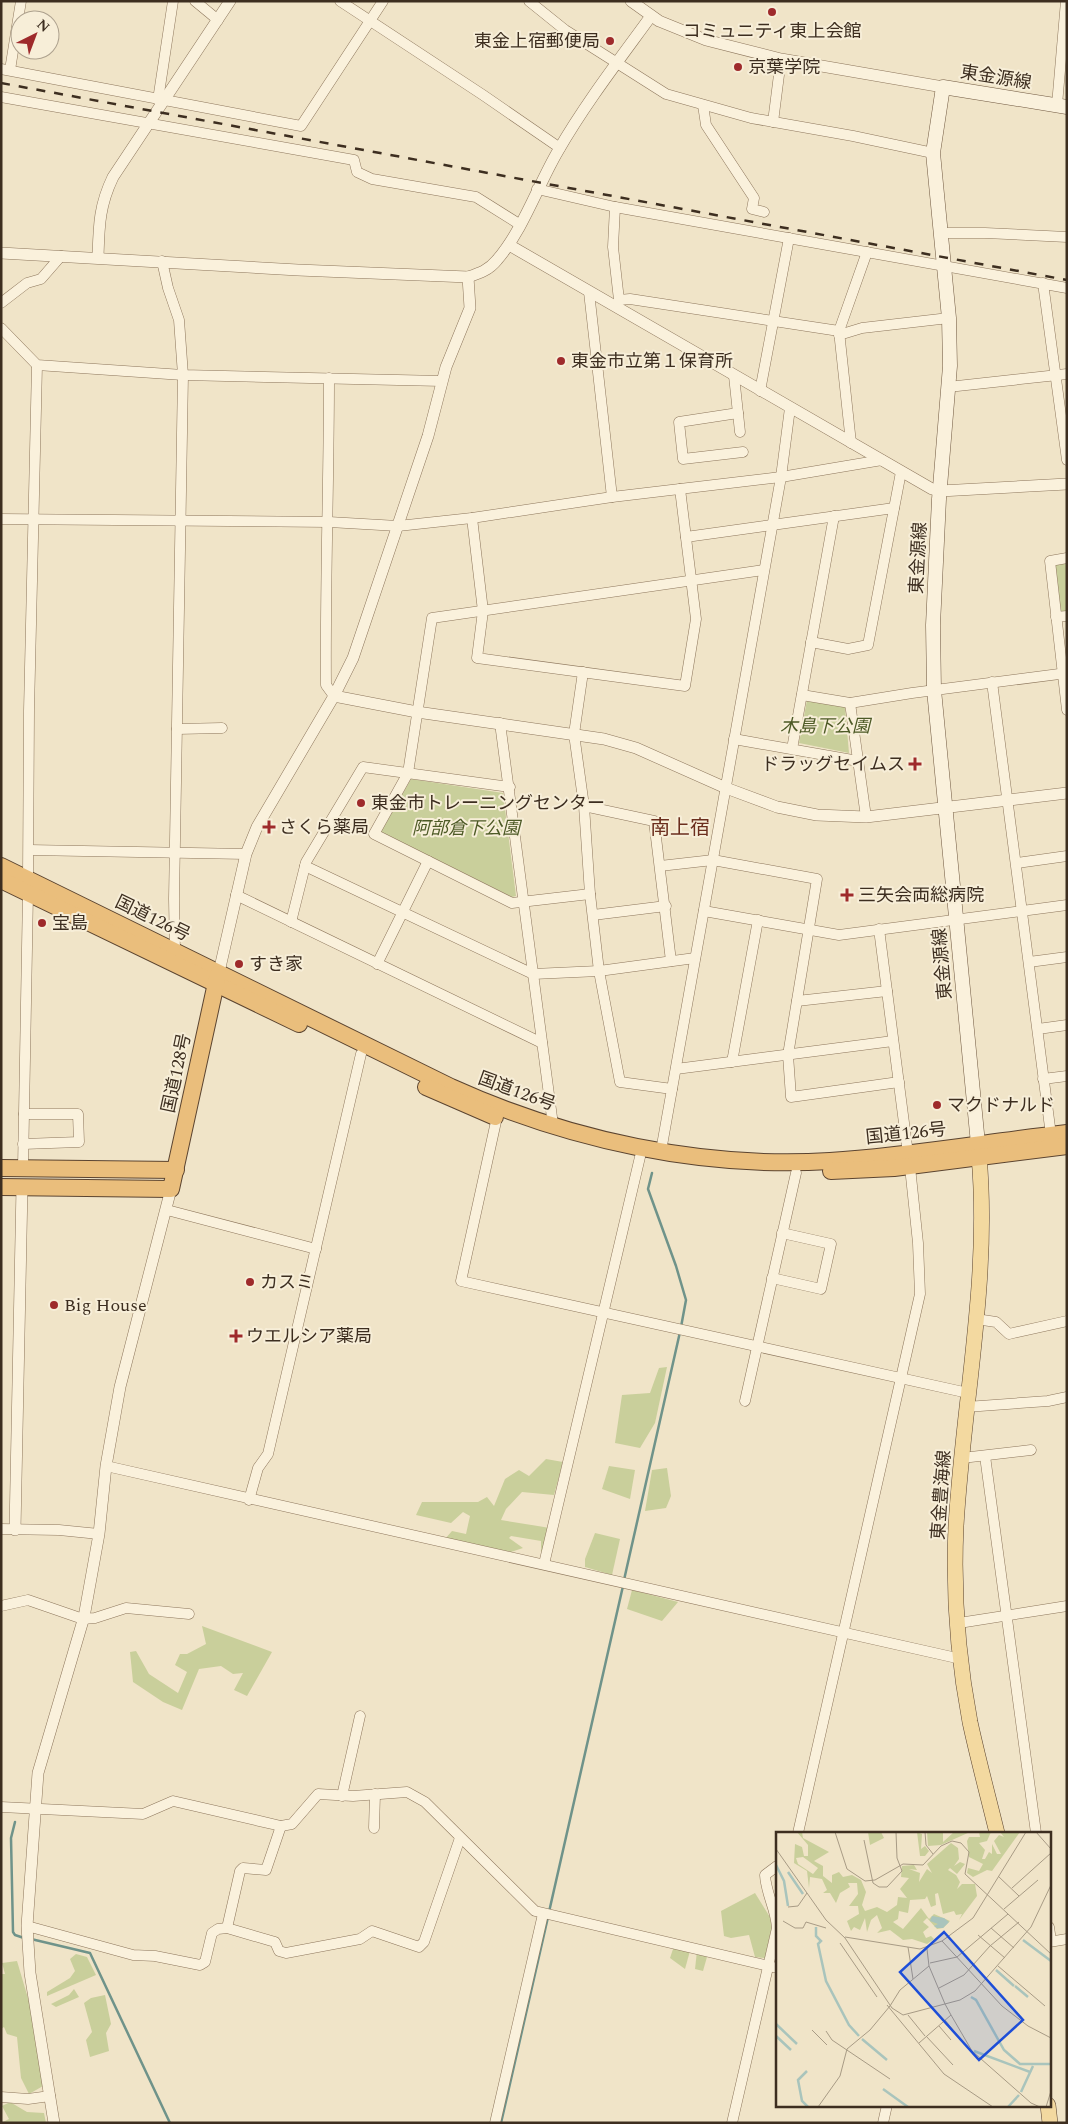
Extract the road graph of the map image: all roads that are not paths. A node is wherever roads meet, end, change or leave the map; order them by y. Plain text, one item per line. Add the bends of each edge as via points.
1 (21, 1) edge
2 (172, 1) edge
3 (195, 1) edge
4 (230, 1) edge
5 (340, 1) edge
6 (383, 1) edge
7 (529, 1) edge
8 (631, 1) edge
9 (1066, 1) edge
10 (651, 16) junction
11 (218, 20) junction
12 (370, 21) junction
13 (780, 59) junction
14 (616, 64) junction
15 (6, 70) edge
16 (943, 87) junction
17 (1, 97) edge
18 (160, 100) junction
19 (703, 105) junction
20 (1062, 106) edge
21 (773, 122) junction
22 (149, 124) junction
23 (560, 148) junction
24 (933, 154) junction
25 (537, 189) junction
26 (615, 207) junction
27 (764, 212) dead end
28 (519, 224) junction
29 (940, 233) junction
30 (1067, 237) edge
31 (789, 238) junction
32 (509, 245) junction
33 (867, 252) junction
34 (1, 253) edge
35 (61, 256) junction
36 (98, 257) junction
37 (162, 261) junction
38 (944, 265) junction
39 (468, 277) junction
40 (1043, 283) junction
41 (1067, 288) edge
42 (589, 292) junction
43 (1, 303) edge
44 (617, 304) junction
45 (949, 318) junction
46 (772, 321) junction
47 (1, 328) edge
48 (839, 333) junction
49 (37, 365) junction
50 (1067, 374) edge
51 (182, 375) junction
52 (734, 376) junction
53 (1055, 376) junction
54 (329, 378) junction
55 (442, 381) junction
56 (948, 387) junction
57 (760, 391) junction
58 (790, 408) junction
59 (738, 414) junction
60 (740, 432) dead end
61 (851, 443) junction
62 (743, 452) dead end
63 (882, 460) junction
64 (1067, 460) edge
65 (901, 472) junction
66 (781, 477) junction
67 (1067, 484) edge
68 (680, 489) junction
69 (940, 491) junction
70 (612, 497) junction
71 (894, 508) junction
72 (834, 516) junction
73 (1, 518) edge
74 (472, 518) junction
75 (33, 519) junction
76 (180, 522) junction
77 (329, 522) junction
78 (773, 523) junction
79 (398, 526) junction
80 (686, 537) junction
81 (1067, 558) edge
82 (764, 570) junction
83 (693, 581) junction
84 (483, 611) junction
85 (1067, 616) edge
86 (1056, 617) junction
87 (811, 642) junction
88 (583, 672) junction
89 (1064, 673) edge
90 (992, 682) junction
91 (934, 690) junction
92 (802, 695) junction
93 (334, 696) junction
94 (850, 703) junction
95 (1067, 710) edge
96 (417, 712) junction
97 (500, 723) junction
98 (222, 728) dead end
99 (177, 730) junction
100 (574, 734) junction
101 (734, 739) junction
102 (792, 749) junction
103 (858, 761) junction
104 (408, 773) junction
105 (510, 787) junction
106 (726, 788) junction
107 (1067, 793) edge
108 (1009, 800) junction
109 (584, 806) junction
110 (945, 808) junction
111 (866, 817) junction
112 (29, 850) junction
113 (175, 853) junction
114 (246, 854) junction
115 (1067, 856) edge
116 (713, 860) junction
117 (428, 861) junction
118 (1017, 863) junction
119 (1, 866) edge
120 (305, 866) junction
121 (660, 866) junction
122 (1, 880) edge
123 (28, 886) junction
124 (590, 894) junction
125 (236, 895) junction
126 (524, 901) junction
127 (1067, 905) edge
128 (666, 906) junction
129 (1023, 910) junction
130 (704, 911) junction
131 (403, 913) junction
132 (593, 915) junction
133 (956, 918) junction
134 (758, 920) junction
135 (291, 922) junction
136 (809, 929) junction
137 (879, 929) junction
138 (174, 952) junction
139 (1067, 957) edge
140 (695, 958) junction
141 (671, 961) junction
142 (1029, 962) junction
143 (377, 964) junction
144 (599, 971) junction
145 (533, 974) junction
146 (218, 978) junction
147 (887, 991) junction
148 (797, 1001) junction
149 (1067, 1025) edge
150 (1038, 1029) junction
151 (893, 1041) junction
152 (542, 1043) junction
153 (361, 1054) junction
154 (788, 1055) junction
155 (732, 1062) junction
156 (676, 1069) junction
157 (1067, 1076) edge
158 (1043, 1079) junction
159 (898, 1082) junction
160 (672, 1089) junction
161 (24, 1114) junction
162 (497, 1117) junction
163 (553, 1125) junction
164 (1059, 1134) edge
165 (23, 1144) junction
166 (1067, 1146) edge
167 (661, 1151) junction
168 (979, 1151) junction
169 (640, 1158) junction
170 (909, 1160) junction
171 (1, 1168) edge
172 (23, 1168) junction
173 (176, 1170) junction
174 (796, 1173) junction
175 (1, 1186) edge
176 (22, 1187) junction
177 (172, 1189) junction
178 (167, 1210) junction
179 (782, 1233) junction
180 (316, 1249) junction
181 (772, 1278) junction
182 (602, 1314) junction
183 (976, 1319) junction
184 (1067, 1321) edge
185 (757, 1346) junction
186 (900, 1380) junction
187 (1067, 1396) edge
188 (967, 1400) junction
189 (745, 1401) dead end
190 (1031, 1450) dead end
191 (984, 1456) junction
192 (962, 1458) junction
193 (106, 1466) junction
194 (249, 1500) junction
195 (1, 1529) edge
196 (14, 1530) junction
197 (100, 1534) junction
198 (544, 1564) junction
199 (1, 1606) edge
200 (1067, 1606) edge
201 (189, 1614) dead end
202 (1006, 1616) junction
203 (83, 1619) junction
204 (958, 1623) junction
205 (843, 1632) junction
206 (961, 1659) junction
207 (360, 1716) dead end
208 (376, 1794) junction
209 (342, 1796) junction
210 (1, 1807) edge
211 (34, 1807) junction
212 (281, 1826) junction
213 (374, 1828) dead end
214 (798, 1832) edge
215 (997, 1832) edge
216 (1036, 1832) edge
217 (460, 1838) junction
218 (776, 1867) edge
219 (543, 1914) junction
220 (776, 1914) edge
221 (27, 1926) junction
222 (227, 1928) junction
223 (776, 1936) edge
224 (1067, 1939) edge
225 (1050, 1941) edge
226 (772, 1966) edge
227 (50, 2096) junction
228 (1, 2097) edge
229 (887, 2106) edge
230 (1048, 2106) edge
231 (54, 2123) edge
232 (495, 2123) edge
233 (732, 2123) edge
234 (883, 2123) edge
235 (1050, 2123) edge

1 - 15 street
2 - 18 street
3 - 11 street
4 - 11 street
5 - 12 street
6 - 12 street
7 - 14 street
8 - 10 street
9 - 20 street
10 - 13 street via 677,30
10 - 14 street
11 - 18 street
12 - 18 street via 300,126
12 - 23 street
13 - 16 street
13 - 21 street
14 - 19 street via 666,94
14 - 23 street
15 - 18 street
16 - 20 main road, 東金源線
16 - 24 main road, 東金源線
17 - 22 street
18 - 22 street
19 - 21 street
19 - 27 street via 706,125 754,198 752,209
21 - 24 street
22 - 28 street via 354,160 357,172 372,179 476,197
22 - 36 street via 104,194 99,212
23 - 25 street
24 - 29 main road, 東金源線
25 - 26 street
25 - 28 street
26 - 31 street
26 - 44 street via 613,247
28 - 32 street
29 - 30 street
29 - 38 main road, 東金源線
31 - 33 street
31 - 46 street
32 - 39 street via 490,268
32 - 42 street
33 - 38 street
33 - 48 street
34 - 35 street
35 - 36 street
35 - 43 street via 41,279 28,283
36 - 37 street
37 - 39 street
37 - 51 street via 179,320
38 - 40 street
38 - 45 main road, 東金源線
39 - 55 street via 470,308
40 - 41 street
40 - 53 street
42 - 44 street
42 - 70 street
44 - 46 street via 639,301
44 - 52 street
45 - 48 street
45 - 56 main road, 東金源線
46 - 48 street
46 - 57 street
47 - 49 street
48 - 61 street
49 - 51 street
49 - 75 street
50 - 53 street
51 - 54 street
51 - 76 street
52 - 57 street
52 - 59 street
53 - 56 street
53 - 64 street
54 - 55 street
54 - 77 street
55 - 79 street via 428,436
56 - 69 main road, 東金源線
57 - 58 street
58 - 61 street
58 - 66 street
59 - 60 street
59 - 62 street via 679,422 683,459
61 - 63 street
63 - 65 street
63 - 66 street
65 - 69 street
65 - 71 street
66 - 68 street
66 - 78 street
67 - 69 street
68 - 70 street
68 - 80 street
69 - 91 main road, 東金源線 via 933,625
70 - 74 street
71 - 72 street
71 - 87 street via 868,645 848,649
72 - 78 street
72 - 87 street
73 - 75 street
74 - 79 street
74 - 84 street
75 - 76 street
75 - 112 street
76 - 77 street
76 - 99 street
77 - 79 street
77 - 93 street via 325,595 326,685
78 - 80 street
78 - 82 street
79 - 93 street via 353,658
80 - 83 street
81 - 86 street via 1050,560
82 - 83 street
82 - 101 street
83 - 84 street
83 - 88 street via 696,619 684,686
84 - 88 street via 477,658
84 - 96 street via 432,618
85 - 86 street
86 - 89 street
87 - 92 street
88 - 100 street
89 - 90 street
89 - 95 street
90 - 91 street
90 - 108 street
91 - 94 street
91 - 110 main road, 東金源線
92 - 94 street
92 - 102 street
93 - 96 street
93 - 114 street via 257,827
94 - 103 street
96 - 97 street
96 - 104 street
97 - 100 street
97 - 105 street
98 - 99 street
99 - 113 street
100 - 106 street via 636,748
100 - 109 street
101 - 102 street
101 - 106 street
102 - 103 street
103 - 111 street
104 - 105 street
104 - 117 street via 374,834
104 - 120 street via 363,767
105 - 126 street
106 - 111 street via 796,811
106 - 116 street
107 - 108 street
108 - 110 street
108 - 118 street
109 - 121 street via 654,821
109 - 124 street
110 - 111 street
110 - 133 main road, 東金源線
112 - 113 street
112 - 123 street
113 - 114 street
113 - 138 street
114 - 125 street
115 - 118 street
116 - 121 street
116 - 130 street
116 - 136 street via 817,879
117 - 126 street via 512,903
117 - 131 street
118 - 129 street
119 - 123 highway, 国道126号
120 - 131 street
120 - 135 street
121 - 128 street
122 - 123 highway, 国道126号
123 - 138 highway, 国道126号
123 - 146 highway, 国道126号
123 - 161 street
124 - 126 street
124 - 132 street
125 - 135 street
125 - 146 street
126 - 145 street
127 - 129 street
128 - 132 street
128 - 141 street
129 - 133 street
129 - 142 street
130 - 134 street
130 - 140 street
131 - 143 street
131 - 145 street
132 - 144 street
133 - 137 street
133 - 168 main road, 東金源線
134 - 136 street
134 - 155 street
135 - 143 street
136 - 137 street via 839,935
136 - 148 street
137 - 147 street
138 - 146 highway, 国道126号
139 - 142 street
140 - 141 street
140 - 156 street
141 - 144 street
142 - 150 street
143 - 152 street
144 - 145 street
144 - 160 street via 620,1082
145 - 152 street
146 - 153 highway, 国道126号
146 - 163 highway, 国道126号 via 470,1095
146 - 173 highway, 国道128号
147 - 148 street
147 - 151 street
148 - 154 street
149 - 150 street
150 - 158 street
151 - 154 street
151 - 159 street
152 - 163 street
153 - 162 highway, 国道126号 via 448,1098
153 - 180 street
154 - 155 street
154 - 159 street via 792,1097
155 - 156 street
156 - 160 street
157 - 158 street
158 - 164 street
159 - 170 street
160 - 167 street
161 - 165 street
161 - 165 street via 78,1114 79,1142
162 - 169 highway, 国道126号 via 550,1136
162 - 182 street via 461,1281
163 - 167 highway, 国道126号
164 - 168 highway, 国道126号
165 - 172 street
166 - 168 highway, 国道126号
167 - 170 highway, 国道126号 via 785,1162
168 - 170 highway, 国道126号
168 - 183 main road, 東金豊海線 via 982,1212
169 - 174 highway, 国道126号 via 700,1167
169 - 182 street
170 - 174 highway, 国道126号
170 - 186 street via 921,1285
171 - 172 highway
172 - 173 highway
172 - 176 highway
173 - 177 highway, 国道128号
174 - 179 street
175 - 176 highway
176 - 177 highway
176 - 196 street
177 - 178 street
178 - 180 street
178 - 193 street via 120,1387
179 - 181 street
179 - 181 street via 831,1244 822,1289
180 - 194 street via 268,1454 258,1468
181 - 185 street
182 - 185 street
182 - 198 street
183 - 184 street via 996,1322 1009,1334
183 - 188 main road, 東金豊海線
185 - 186 street
185 - 189 street
186 - 188 street
186 - 205 street
187 - 188 street via 1048,1401
188 - 192 main road, 東金豊海線
190 - 191 street
191 - 192 street
191 - 202 street
192 - 204 main road, 東金豊海線 via 956,1553
193 - 194 street
193 - 197 street
194 - 198 street
195 - 196 street
196 - 197 street
197 - 203 street
198 - 205 street
199 - 203 street via 28,1600
200 - 202 street
201 - 203 street via 126,1608
202 - 204 street
202 - 216 street
203 - 211 street via 38,1773
204 - 206 main road, 東金豊海線
205 - 206 street
205 - 214 street
206 - 215 main road, 東金豊海線 via 970,1723
207 - 209 street
208 - 209 street
208 - 213 street
208 - 217 street via 414,1794
209 - 212 street via 315,1795 292,1824
210 - 211 street
211 - 212 street via 143,1814 173,1801
211 - 221 street
212 - 222 street via 268,1867 264,1871 243,1868 240,1871
217 - 219 street via 530,1907
217 - 222 street via 424,1942 418,1947 372,1931 360,1939 286,1954 279,1951 275,1942
218 - 220 street via 765,1876
219 - 226 street
219 - 232 street
221 - 222 street via 133,1956 155,1956 200,1965 205,1962 212,1933 218,1928
221 - 227 street via 30,1973
223 - 226 street
224 - 225 street
226 - 233 street
227 - 228 street via 28,2099
227 - 231 street
229 - 234 street
230 - 235 main road

